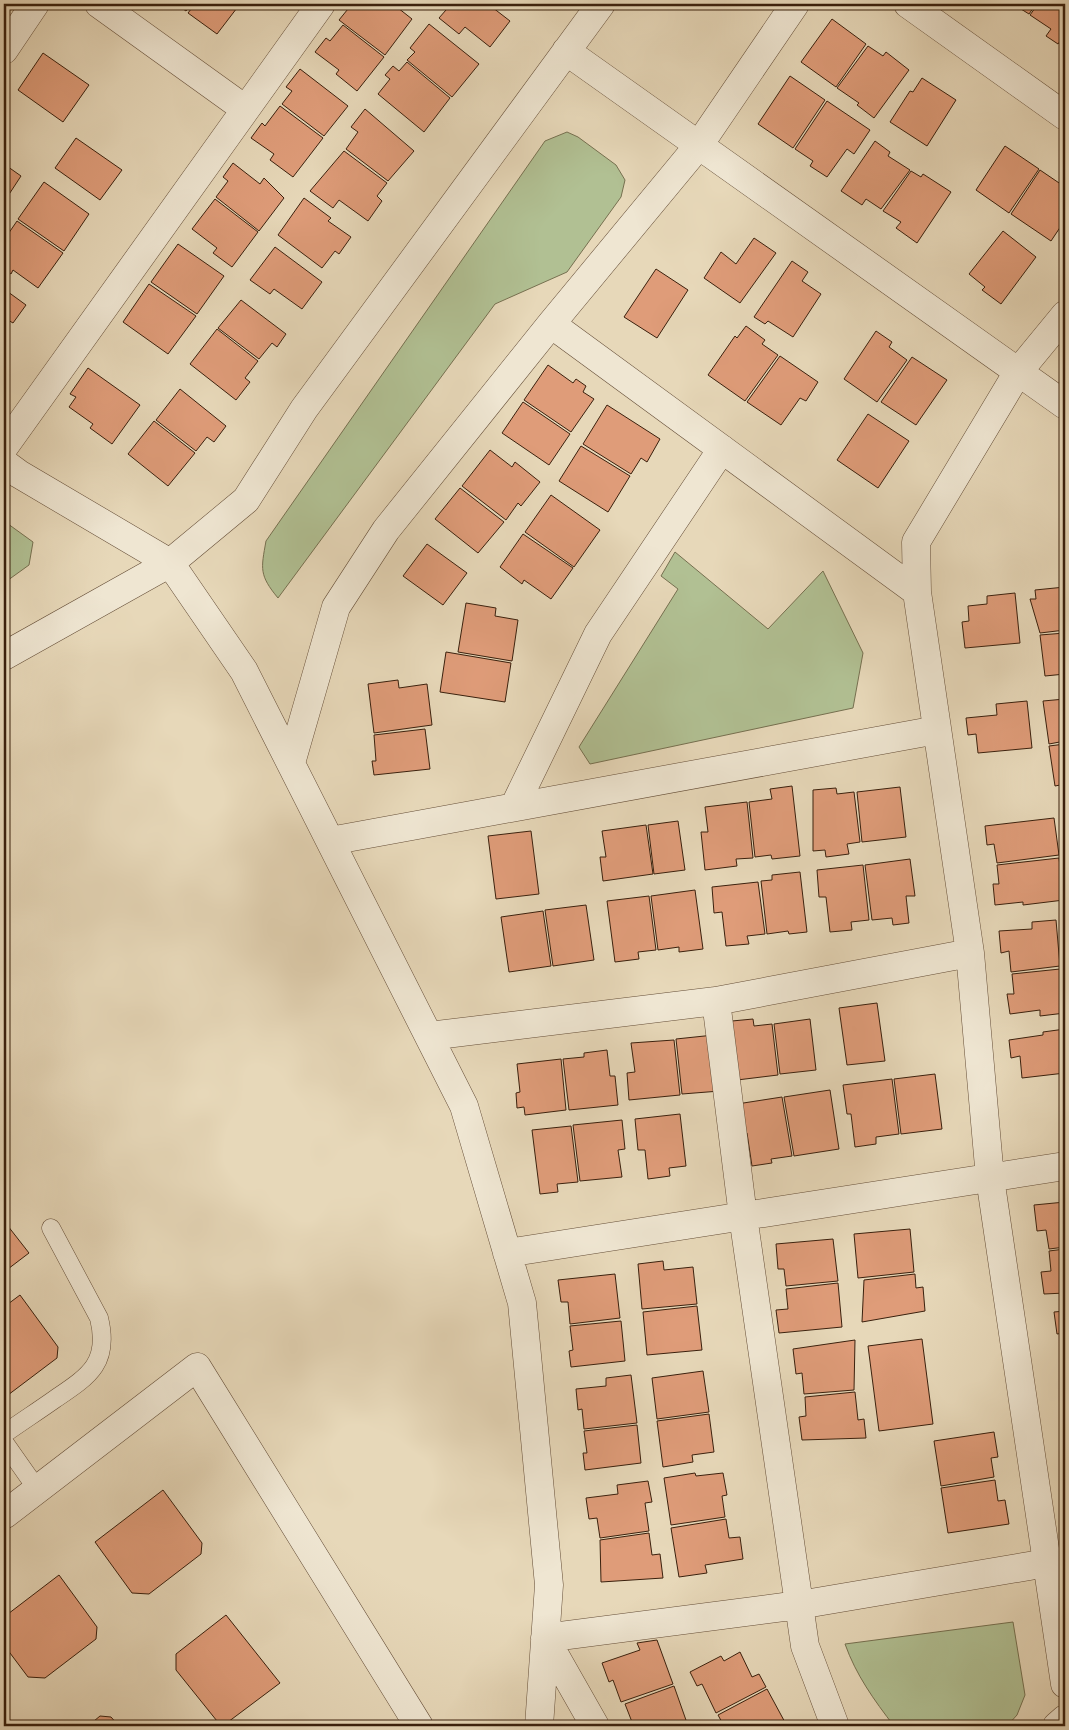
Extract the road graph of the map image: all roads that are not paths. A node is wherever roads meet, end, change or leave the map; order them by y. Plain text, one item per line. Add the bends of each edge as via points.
1 (36, 4) edge
2 (99, 4) edge
3 (320, 4) edge
4 (601, 4) edge
5 (795, 4) edge
6 (908, 4) edge
7 (4, 50) edge
8 (566, 51) junction
9 (245, 109) junction
10 (1065, 116) edge
11 (699, 145) junction
12 (1065, 314) edge
13 (551, 324) junction
14 (1018, 372) junction
15 (1065, 406) edge
16 (4, 447) edge
17 (722, 449) junction
18 (4, 463) edge
19 (170, 563) junction
20 (917, 592) junction
21 (4, 656) edge
22 (937, 730) junction
23 (291, 763) junction
24 (514, 807) junction
25 (330, 840) junction
26 (970, 953) junction
27 (716, 1000) junction
28 (429, 1036) junction
29 (1065, 1166) edge
30 (990, 1178) junction
31 (743, 1216) junction
32 (51, 1228) dead end
33 (507, 1253) junction
34 (4, 1434) edge
35 (4, 1442) edge
36 (37, 1489) junction
37 (4, 1515) edge
38 (1047, 1563) junction
39 (799, 1605) junction
40 (545, 1638) junction
41 (1065, 1684) edge
42 (1065, 1719) edge
43 (419, 1726) edge
44 (539, 1726) edge
45 (595, 1726) edge
46 (835, 1726) edge
47 (1058, 1726) edge

1 - 7 street
2 - 9 street
3 - 9 street
4 - 8 street
5 - 11 street
6 - 10 street
8 - 11 street
8 - 19 street via 304,409 246,500
9 - 16 street
11 - 13 street
11 - 14 street
12 - 14 street
13 - 17 street
13 - 23 street via 386,530 336,607
14 - 15 street
14 - 20 street via 916,542
17 - 20 street
17 - 24 street via 598,634
18 - 19 street
19 - 21 street
19 - 23 street via 244,671
20 - 22 street
22 - 24 street
22 - 26 street
23 - 25 street
24 - 25 street
25 - 28 street
26 - 27 street
26 - 30 street
27 - 28 street
27 - 31 street
28 - 33 street via 464,1106
29 - 30 street
30 - 31 street
30 - 38 street
31 - 33 street
31 - 39 street
32 - 34 lane via 99,1318 103,1333 102,1349 84,1379
33 - 40 street via 523,1313 549,1585
35 - 36 lane
36 - 37 street
36 - 43 street via 197,1367
38 - 39 street
38 - 41 street
39 - 40 street
39 - 46 street via 805,1646
40 - 44 street
40 - 45 street
42 - 47 street

